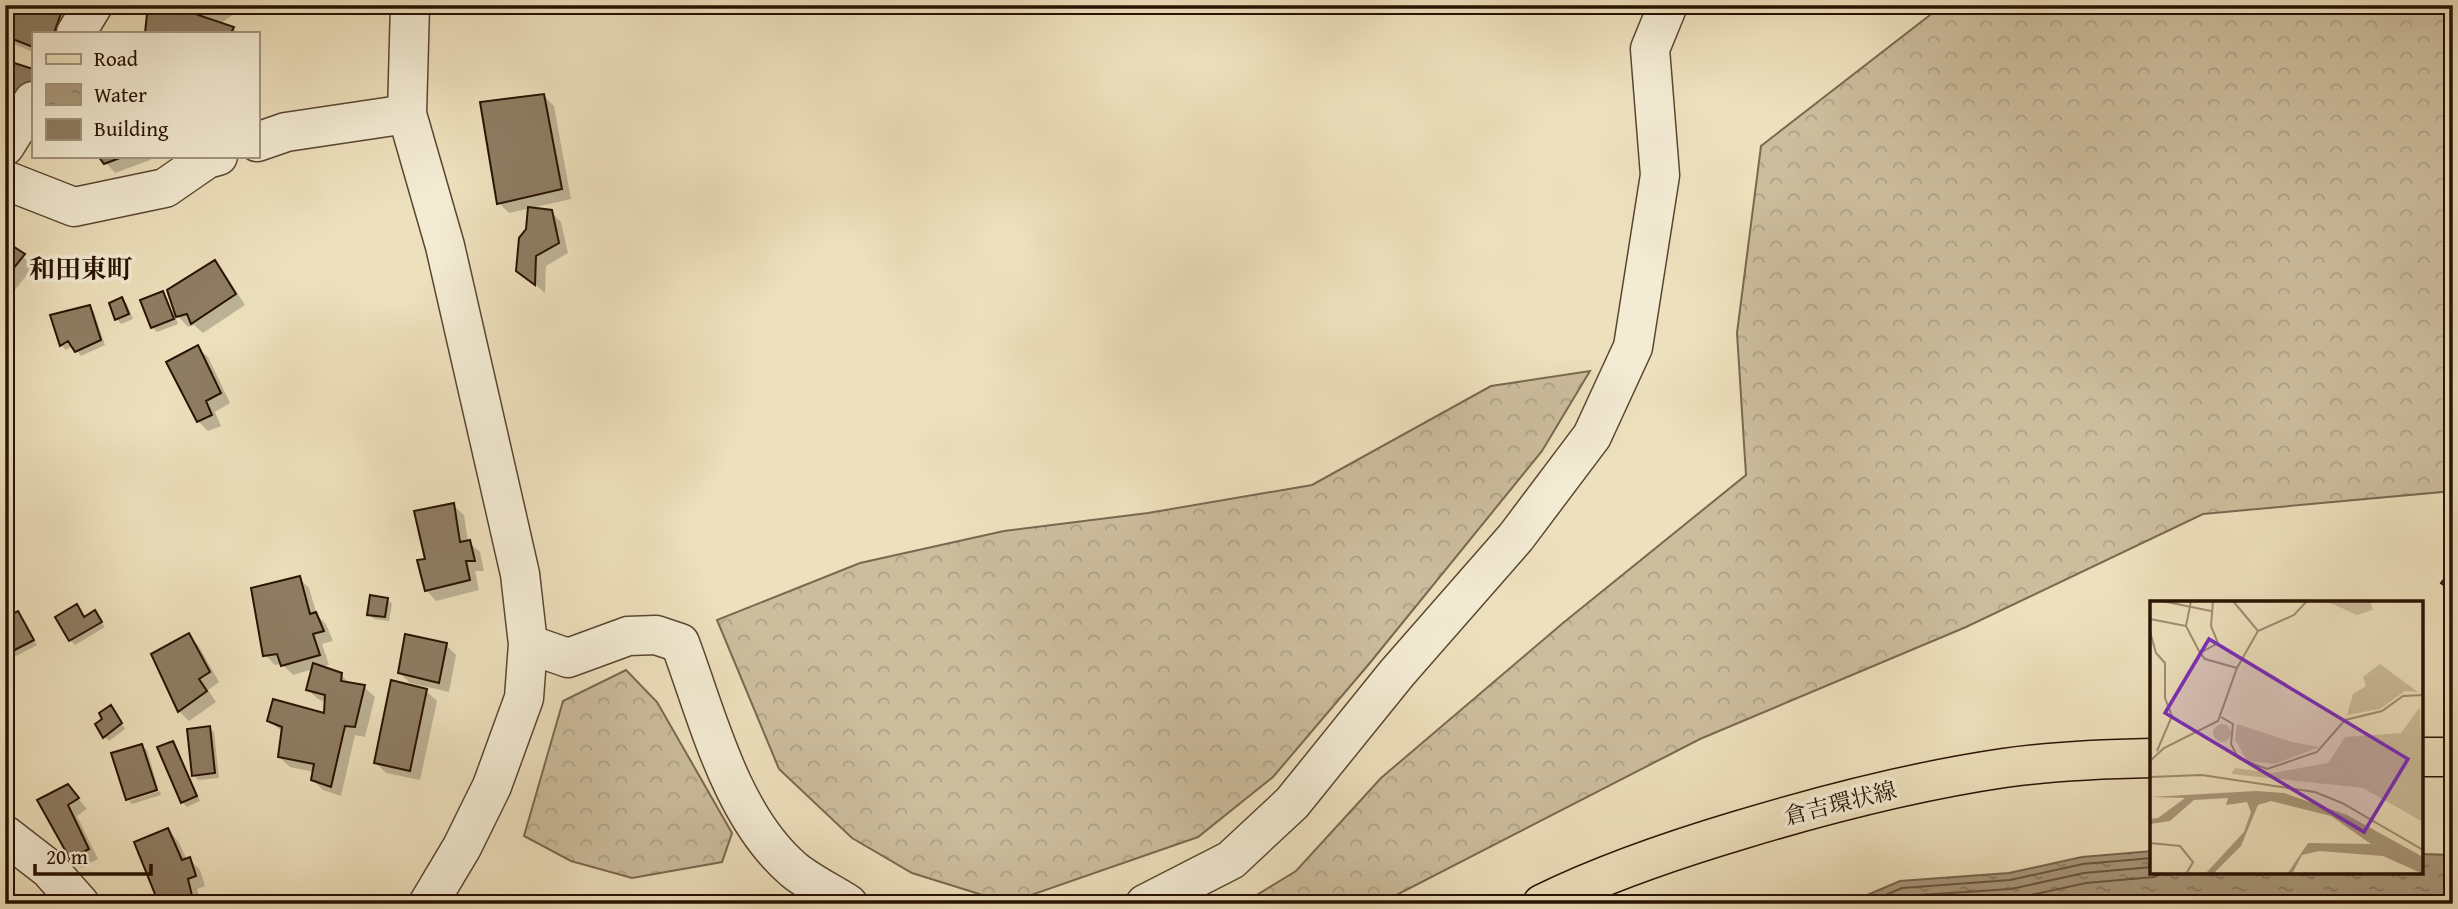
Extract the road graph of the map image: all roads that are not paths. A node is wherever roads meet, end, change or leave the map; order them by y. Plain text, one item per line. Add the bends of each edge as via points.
1 (93, 5) edge
2 (410, 5) edge
3 (1668, 5) edge
4 (77, 32) edge
5 (32, 103) edge
6 (407, 114) junction
7 (259, 141) edge
8 (5, 146) edge
9 (211, 158) edge
10 (5, 180) edge
11 (528, 644) junction
12 (2423, 757) edge
13 (2453, 757) edge
14 (2150, 758) edge
15 (5, 835) edge
16 (80, 904) edge
17 (428, 904) edge
18 (848, 904) edge
19 (1145, 904) edge
20 (1542, 904) edge

1 - 4 street
2 - 6 street
3 - 19 street via 1650,49 1660,175 1633,347 1592,436 1516,537 1292,803 1231,860
5 - 8 street
6 - 7 street via 286,132
6 - 11 street via 445,246 520,574
9 - 10 street via 165,188 74,207
11 - 17 street via 524,698 492,786
11 - 18 street via 568,658 628,636 656,635 680,643 732,784 762,835 794,870
12 - 13 main road
14 - 20 main road, 倉吉環状線 via 2004,768 1796,813 1680,848
15 - 16 street via 49,869

